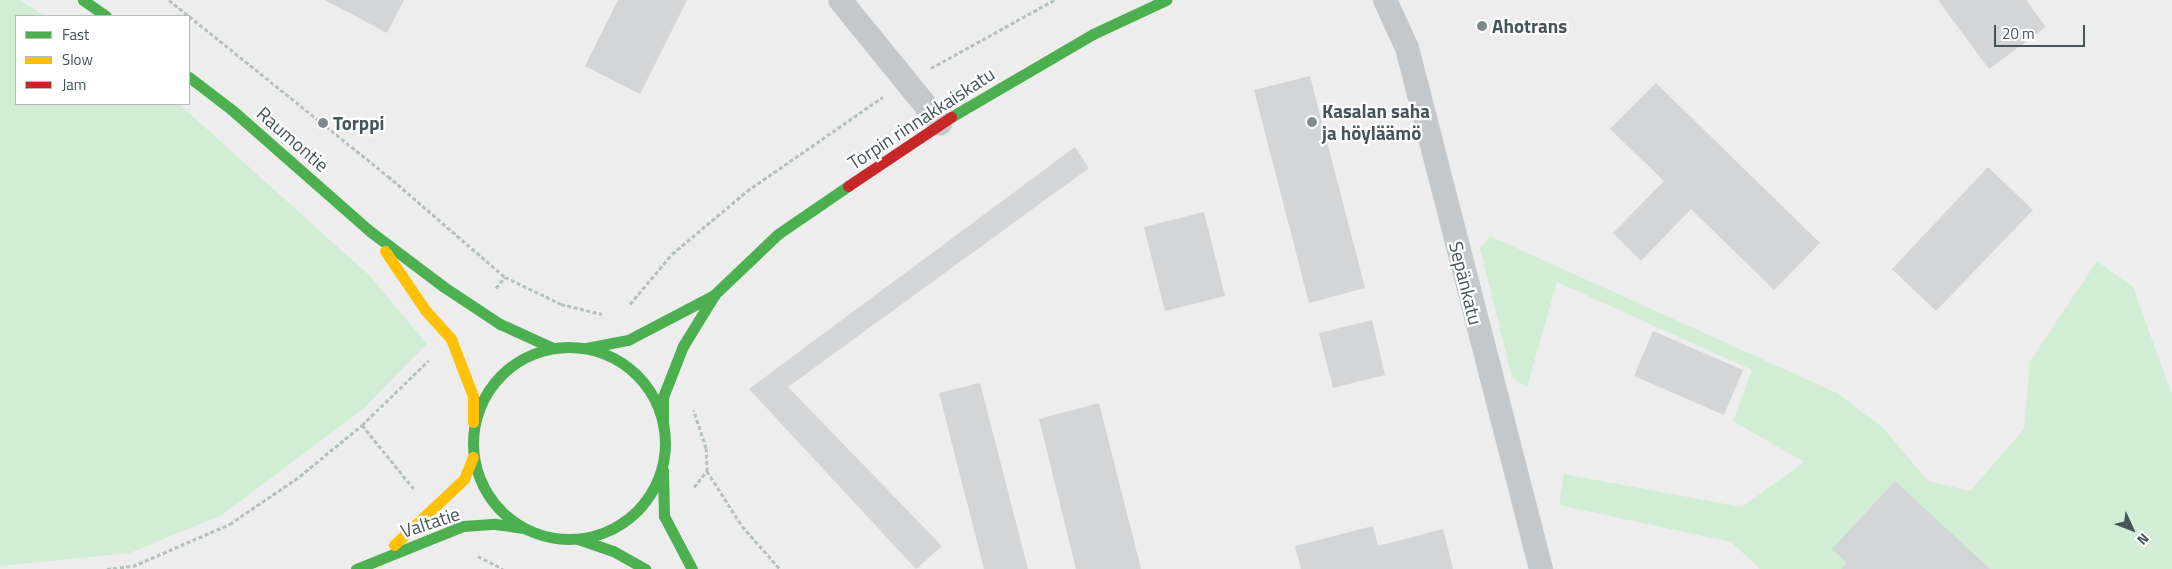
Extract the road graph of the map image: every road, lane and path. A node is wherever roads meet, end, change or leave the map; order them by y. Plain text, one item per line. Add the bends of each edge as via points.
1 (83, 0) edge
2 (169, 0) edge
3 (840, 0) edge
4 (1054, 0) edge
5 (1166, 0) edge
6 (1385, 0) edge
7 (105, 15) edge
8 (188, 15) edge
9 (190, 17) edge
10 (190, 78) edge
11 (907, 80) junction
12 (940, 123) junction
13 (371, 232) junction
14 (505, 277) dead end
15 (715, 294) junction
16 (624, 311) dead end
17 (553, 348) junction
18 (583, 348) junction
19 (362, 425) dead end
20 (663, 425) junction
21 (473, 428) junction
22 (473, 457) junction
23 (664, 459) junction
24 (707, 471) dead end
25 (522, 528) junction
26 (578, 539) junction
27 (379, 558) junction
28 (107, 569) edge
29 (356, 569) edge
30 (645, 569) edge
31 (692, 569) edge
32 (780, 569) edge
33 (1541, 569) edge

1 - 7 main road
2 - 8 path
3 - 11 street
4 - 11 path
5 - 12 main road, Torpin rinnakkaiskatu via 1093,34
6 - 33 street, Sepänkatu via 1407,48
9 - 14 path via 388,176
10 - 13 main road, Raumontie via 232,110
11 - 12 street
11 - 16 path via 747,192 672,254
12 - 15 main road, Torpin rinnakkaiskatu via 778,234
13 - 17 main road, Raumontie via 500,324
13 - 21 main road, Raumontie via 426,311 451,339 473,396
15 - 18 main road, Torpin rinnakkaiskatu via 628,340
15 - 20 main road, Torpin rinnakkaiskatu via 683,346 667,384 663,397
17 - 18 main road
17 - 21 main road via 525,358 500,376 483,400
18 - 20 main road via 611,357 635,374 653,397
19 - 28 path via 300,476 230,524 133,566
20 - 23 main road, Torpin rinnakkaiskatu
21 - 22 main road, Raumontie
22 - 25 main road via 482,486 498,510
22 - 27 main road, Valtatie via 464,479 444,501
23 - 26 main road via 654,488 634,513 609,531
23 - 31 main road via 664,516
24 - 32 path via 742,526
25 - 26 main road via 549,538
25 - 27 main road, Valtatie via 495,524 463,526
26 - 30 main road via 612,551
27 - 29 main road, Valtatie

